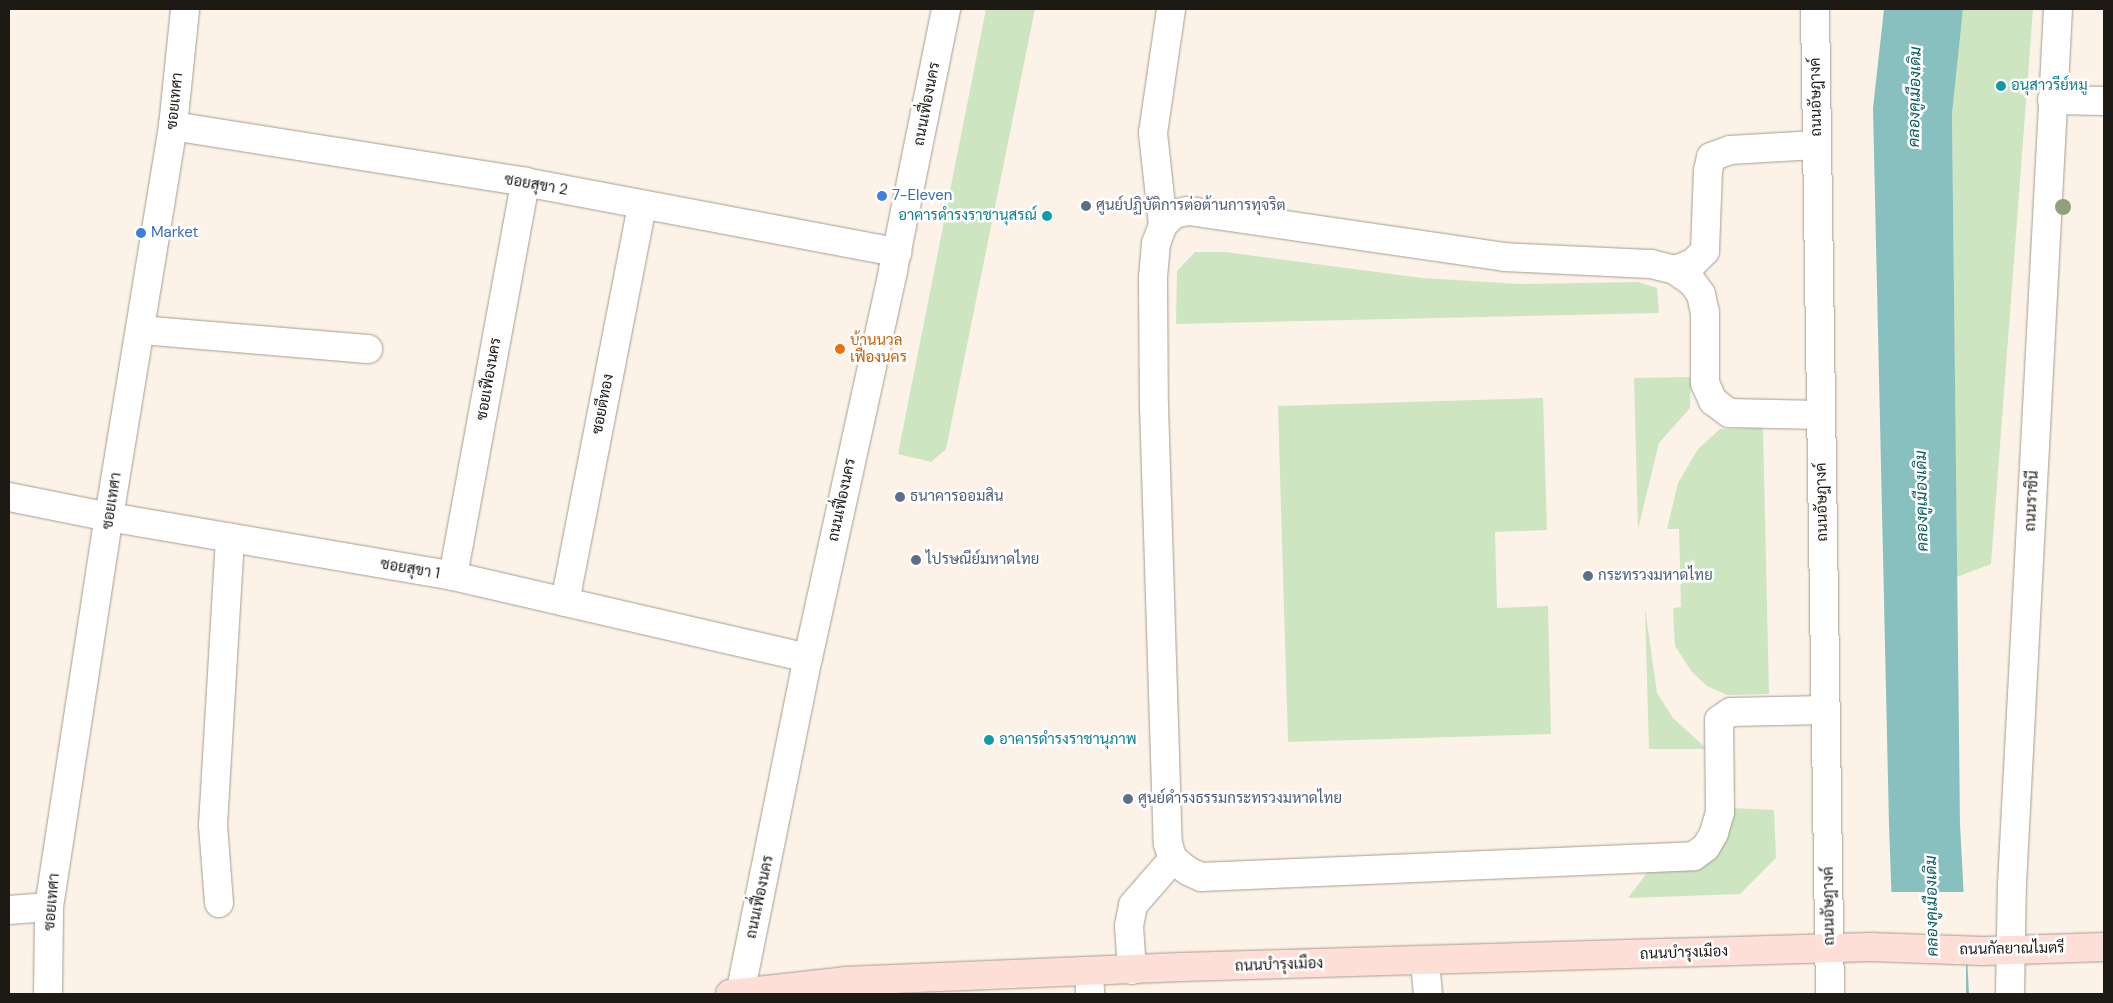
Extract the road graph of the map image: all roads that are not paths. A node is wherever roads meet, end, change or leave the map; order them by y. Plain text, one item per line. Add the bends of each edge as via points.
1 (185, 9) edge
2 (946, 9) edge
3 (1171, 9) edge
4 (1815, 9) edge
5 (2058, 9) edge
6 (2052, 100) junction
7 (2104, 101) edge
8 (173, 126) junction
9 (1816, 145) junction
10 (524, 182) junction
11 (642, 205) junction
12 (1163, 225) junction
13 (897, 252) junction
14 (1675, 270) junction
15 (141, 330) junction
16 (368, 349) dead end
17 (1821, 415) junction
18 (9, 497) edge
19 (109, 517) junction
20 (230, 538) junction
21 (453, 576) junction
22 (565, 602) junction
23 (808, 658) junction
24 (1825, 710) junction
25 (1173, 860) junction
26 (219, 903) dead end
27 (49, 907) junction
28 (9, 910) edge
29 (2104, 947) edge
30 (1829, 948) junction
31 (2010, 951) junction
32 (1425, 961) junction
33 (1132, 970) junction
34 (1090, 983) edge
35 (48, 994) edge
36 (737, 994) edge
37 (1428, 994) edge
38 (1830, 994) edge
39 (2010, 994) edge

1 - 8 street, ซอยเทศา
2 - 13 street, ถนนเฟื่องนคร
3 - 12 street via 1153,133
4 - 9 street, ถนนอัษฎางค์
5 - 6 street, ถนนราชินี
6 - 7 street
6 - 31 street, ถนนราชินี
8 - 10 street, ซอยสุขา 2
8 - 15 street, ซอยเทศา
9 - 14 street via 1730,150 1712,157 1708,170 1705,251 1693,263
9 - 17 street, ถนนอัษฎางค์
10 - 11 street, ซอยสุขา 2
10 - 21 street, ซอยเฟืองนคร
11 - 13 street, ซอยสุขา 2
11 - 22 street, ซอยตีทอง
12 - 14 street via 1174,214 1188,211 1505,257 1651,264
12 - 25 street via 1156,243 1153,277 1154,406 1168,844
13 - 23 street, ถนนเฟื่องนคร
14 - 17 street via 1692,282 1701,294 1705,313 1705,383 1713,401 1729,414
15 - 16 street
15 - 19 street, ซอยเทศา
17 - 24 street, ถนนอัษฎางค์
18 - 19 street, ซอยสุขา 1
19 - 20 street, ซอยสุขา 1
19 - 27 street, ซอยเทศา
20 - 21 street, ซอยสุขา 1
20 - 26 street via 213,825
21 - 22 street, ซอยสุขา 1
22 - 23 street, ซอยสุขา 1
23 - 36 street, ถนนเฟื่องนคร
24 - 25 street via 1731,712 1719,720 1720,812 1706,847 1694,856 1200,877
24 - 30 street, ถนนอัษฎางค์
25 - 33 street via 1133,905 1129,926
27 - 28 street
27 - 35 street, ซอยเทศา
29 - 31 main road, ถนนกัลยาณไมตรี
30 - 31 main road, ถนนกัลยาณไมตรี
30 - 32 main road, ถนนบำรุงเมือง
30 - 38 street, ถนนอัษฎางค์
31 - 39 street, ถนนราชินี
32 - 33 main road, ถนนบำรุงเมือง
32 - 37 street
33 - 34 main road, ถนนบำรุงเมือง
34 - 36 main road, ถนนบำรุงเมือง via 845,982

